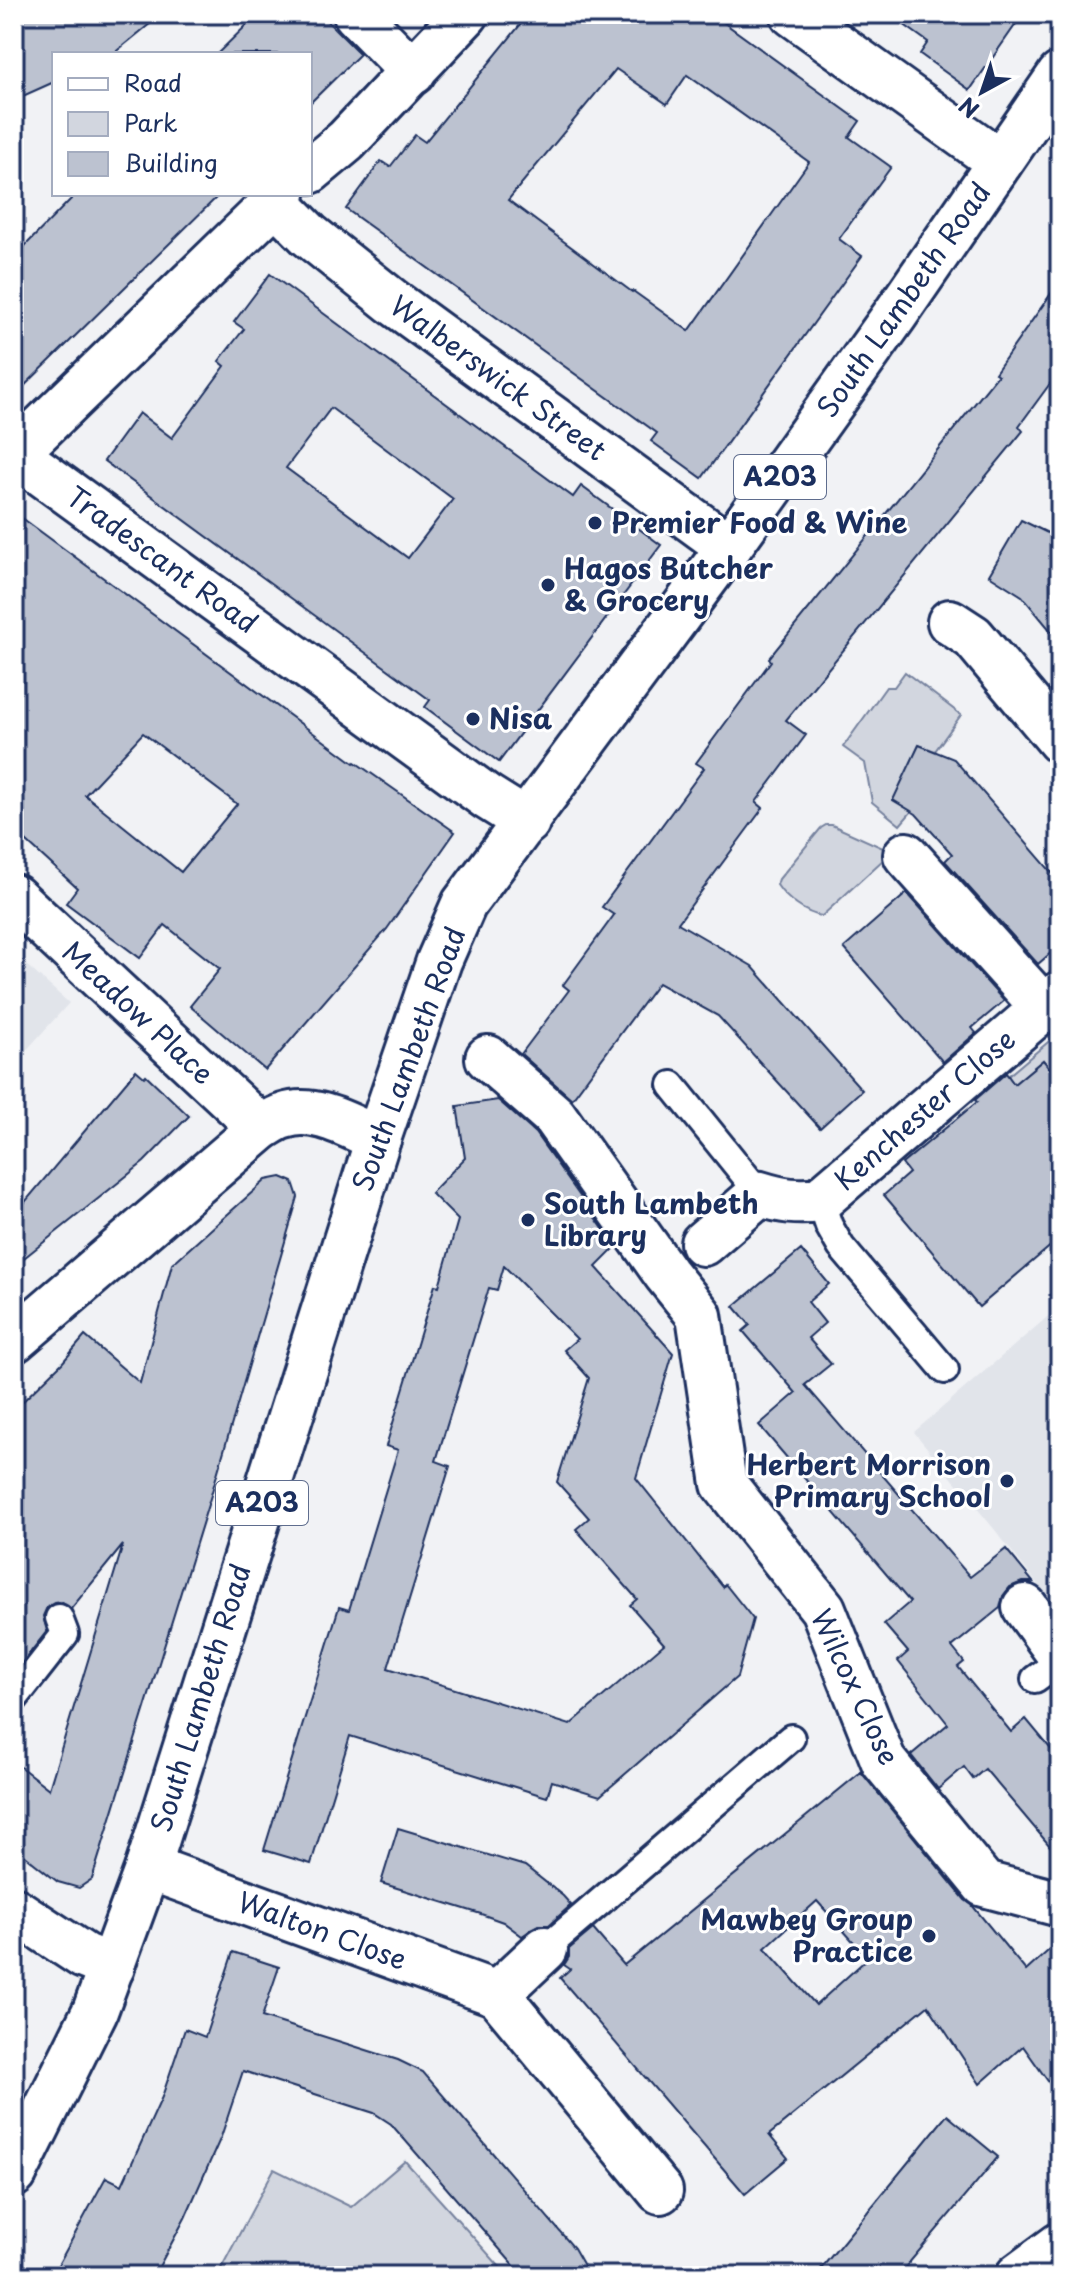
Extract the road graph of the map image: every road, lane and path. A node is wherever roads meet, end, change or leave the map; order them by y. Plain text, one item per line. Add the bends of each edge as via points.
1 (356, 14) edge
2 (466, 14) edge
3 (793, 14) edge
4 (413, 72) junction
5 (1060, 75) edge
6 (1000, 162) junction
7 (312, 169) edge
8 (279, 198) edge
9 (729, 547) junction
10 (950, 622) dead end
11 (1060, 741) edge
12 (527, 822) junction
13 (906, 855) dead end
14 (14, 897) edge
15 (1052, 1001) edge
16 (488, 1058) dead end
17 (672, 1085) dead end
18 (261, 1128) junction
19 (378, 1139) junction
20 (760, 1194) junction
21 (820, 1200) junction
22 (703, 1243) dead end
23 (14, 1340) edge
24 (945, 1370) dead end
25 (1025, 1607) dead end
26 (59, 1618) dead end
27 (1052, 1665) edge
28 (14, 1699) edge
29 (791, 1738) dead end
30 (148, 1867) junction
31 (1060, 1904) edge
32 (14, 1910) edge
33 (545, 1949) joint
34 (112, 1967) junction
35 (497, 1994) junction
36 (14, 2174) edge
37 (660, 2191) dead end
38 (1060, 2245) edge
39 (1018, 2276) edge

1 - 4 main road
2 - 4 main road
3 - 6 main road
4 - 7 main road
5 - 6 main road, South Lambeth Road / A203
6 - 9 main road, South Lambeth Road / A203
8 - 9 main road, Walberswick Street via 309,235 393,302
8 - 12 main road, Tradescant Road via 23,451 29,464
9 - 12 main road, South Lambeth Road / A203
10 - 11 main road via 973,637
12 - 19 main road, South Lambeth Road / A203 via 464,904
13 - 15 main road
14 - 18 main road, Meadow Place
15 - 21 main road, Kenchester Close
16 - 31 main road, Wilcox Close via 554,1116 699,1315 724,1484 823,1609 884,1762 984,1884
17 - 20 lane
18 - 19 main road via 282,1116 322,1115
18 - 23 main road
19 - 30 main road, South Lambeth Road / A203
20 - 21 main road, Kenchester Close via 782,1202
20 - 22 main road
21 - 24 lane via 841,1247
25 - 27 main road
26 - 28 lane via 65,1634
29 - 33 lane
30 - 34 main road, South Lambeth Road / A203
30 - 35 main road, Walton Close
32 - 34 main road via 84,1956
33 - 35 main road
34 - 36 main road, South Lambeth Road / A203
35 - 37 main road
38 - 39 main road

